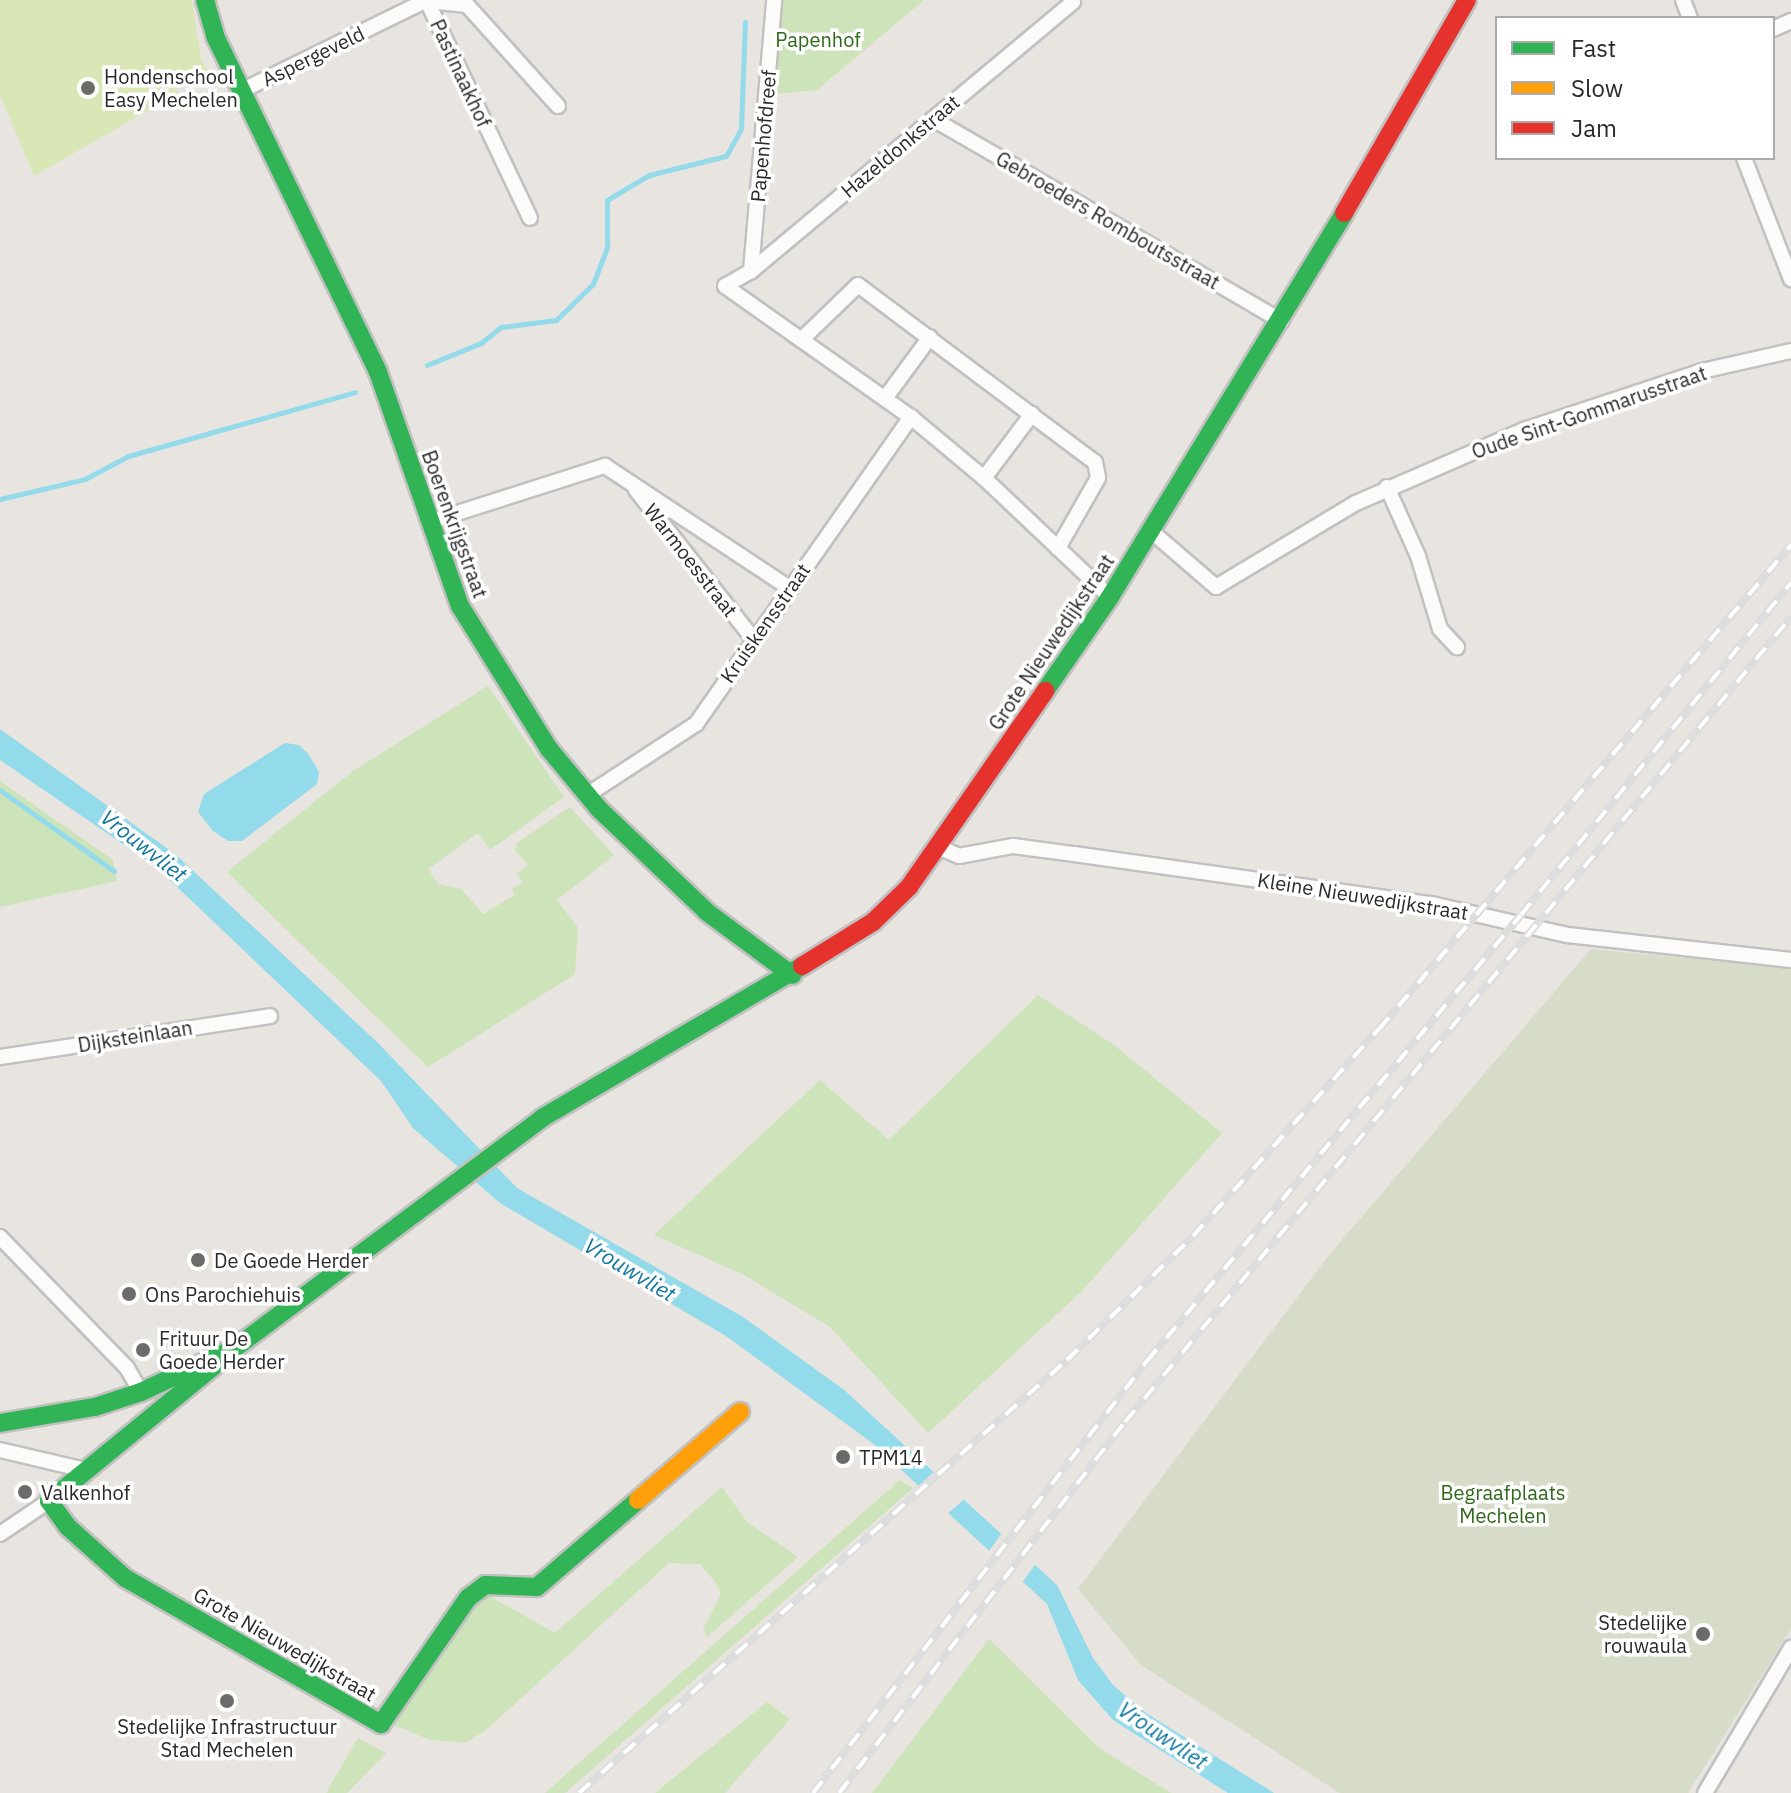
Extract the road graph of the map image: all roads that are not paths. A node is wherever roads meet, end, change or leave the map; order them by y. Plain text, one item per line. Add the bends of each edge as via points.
1 (205, 0) edge
2 (427, 0) edge
3 (774, 0) edge
4 (1467, 0) edge
5 (1073, 2) edge
6 (241, 91) junction
7 (558, 106) dead end
8 (933, 119) junction
9 (1745, 160) edge
10 (530, 218) dead end
11 (751, 271) junction
12 (1791, 279) edge
13 (1282, 321) junction
14 (930, 337) junction
15 (801, 340) junction
16 (1791, 351) edge
17 (886, 397) junction
18 (1032, 414) junction
19 (911, 417) junction
20 (984, 478) junction
21 (629, 480) junction
22 (1387, 487) junction
23 (429, 522) junction
24 (1151, 531) junction
25 (1058, 548) junction
26 (789, 588) junction
27 (1110, 597) junction
28 (754, 640) junction
29 (1457, 647) dead end
30 (587, 795) junction
31 (938, 847) junction
32 (1791, 960) edge
33 (792, 975) junction
34 (270, 1016) dead end
35 (0, 1057) edge
36 (0, 1237) edge
37 (235, 1348) junction
38 (141, 1392) junction
39 (740, 1412) dead end
40 (0, 1423) edge
41 (0, 1450) edge
42 (85, 1470) junction
43 (49, 1501) junction
44 (0, 1534) edge
45 (1791, 1648) edge
46 (1705, 1793) edge

1 - 6 street, Boerenkrijgstraat
2 - 6 street, Aspergeveld
2 - 7 street, Pastinaakhof via 467,5
2 - 10 street, Pastinaakhof
3 - 11 street, Papenhofdreef
4 - 13 street, Grote Nieuwedijkstraat
5 - 8 street, Hazeldonkstraat
6 - 23 street, Boerenkrijgstraat via 378,372
8 - 11 street, Hazeldonkstraat
8 - 13 street, Gebroeders Romboutsstraat
9 - 12 street
11 - 15 street, Hazeldonkstraat via 725,286
13 - 24 street, Grote Nieuwedijkstraat
14 - 15 street via 858,285
14 - 17 street
14 - 18 street
15 - 17 street
16 - 22 street, Oude Sint-Gommarusstraat via 1702,371 1539,425
17 - 19 street
18 - 20 street
18 - 25 street via 1099,469
19 - 20 street
19 - 26 street, Kruiskensstraat
20 - 25 street
21 - 23 street, Warmoesstraat via 605,466 593,466
21 - 26 street, Warmoesstraat
21 - 28 street, Warmoesstraat
22 - 24 street, Oude Sint-Gommarusstraat via 1216,587
22 - 29 street via 1418,556 1440,629
23 - 30 street, Boerenkrijgstraat via 460,606 549,749
24 - 27 street, Grote Nieuwedijkstraat
25 - 27 street
26 - 28 street, Kruiskensstraat
27 - 31 street, Grote Nieuwedijkstraat
28 - 30 street, Kruiskensstraat via 696,724
30 - 33 street, Boerenkrijgstraat via 707,912
31 - 32 street, Kleine Nieuwedijkstraat via 959,856 1013,846 1074,854 1431,904 1568,935
31 - 33 street, Grote Nieuwedijkstraat via 909,887 873,922
33 - 37 street, Grote Nieuwedijkstraat via 542,1118
34 - 35 street, Dijksteinlaan
36 - 38 street via 127,1368
37 - 38 street
37 - 42 street
38 - 40 street via 95,1407
39 - 43 street, Grote Nieuwedijkstraat via 537,1587 485,1585 468,1598 381,1724 125,1578 68,1527
41 - 42 street
42 - 43 street
43 - 44 street
45 - 46 street

